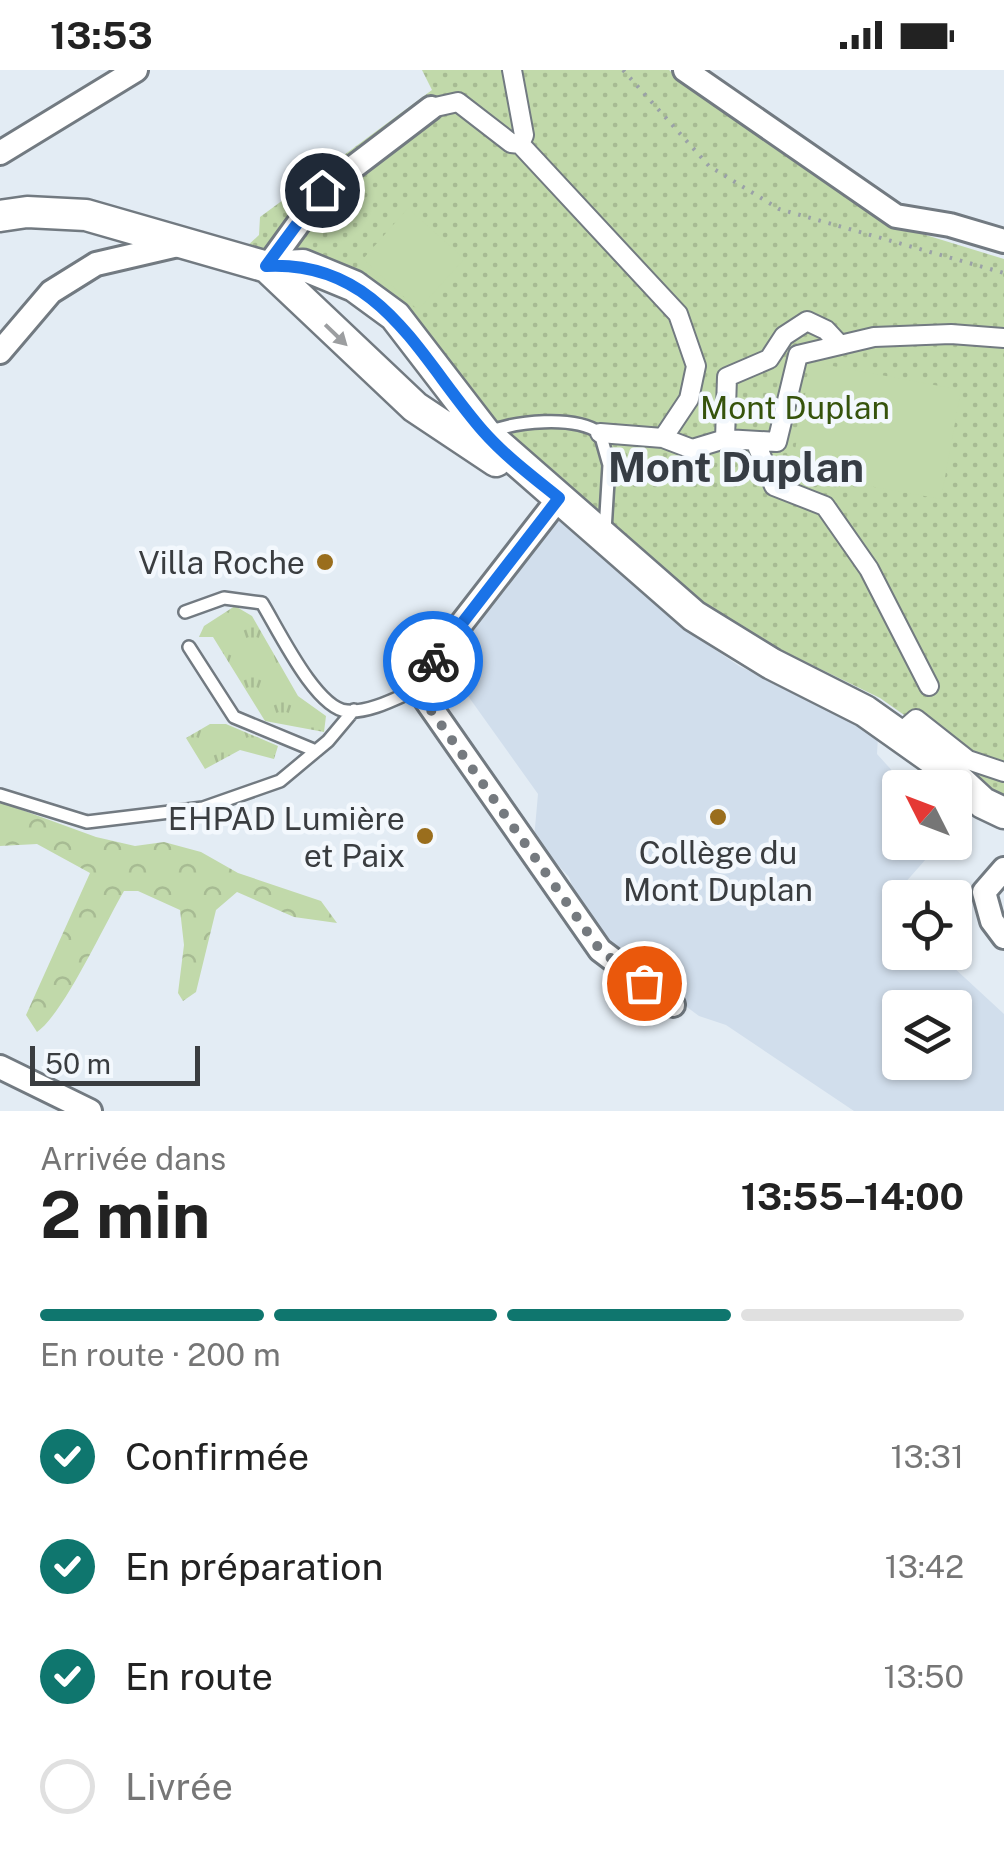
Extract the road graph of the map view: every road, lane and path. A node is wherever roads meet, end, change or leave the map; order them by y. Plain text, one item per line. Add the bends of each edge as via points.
1 (136, 70) edge
2 (512, 70) edge
3 (622, 70) edge
4 (685, 70) edge
5 (432, 108) joint
6 (520, 144) junction
7 (0, 153) edge
8 (0, 216) edge
9 (1004, 241) edge
10 (182, 244) junction
11 (266, 266) junction
12 (1004, 273) edge
13 (1004, 338) edge
14 (840, 346) junction
15 (0, 352) edge
16 (727, 376) junction
17 (692, 386) junction
18 (600, 433) junction
19 (485, 434) junction
20 (663, 438) junction
21 (725, 440) junction
22 (755, 440) junction
23 (530, 474) junction
24 (559, 498) junction
25 (605, 536) junction
26 (185, 612) dead end
27 (189, 647) dead end
28 (929, 686) dead end
29 (422, 687) junction
30 (354, 710) junction
31 (899, 734) junction
32 (316, 752) junction
33 (1004, 772) edge
34 (0, 795) edge
35 (1004, 813) edge
36 (1004, 869) edge
37 (1004, 937) edge
38 (673, 1005) dead end
39 (0, 1067) edge
40 (90, 1111) edge

1 - 7 street
2 - 6 street
3 - 12 path via 709,166 779,209
4 - 9 street via 896,216
5 - 6 street via 458,102
5 - 11 street via 322,190
6 - 17 street via 678,314 696,366
8 - 10 street via 86,216
10 - 11 street
10 - 15 street via 96,264 51,292
11 - 19 street via 302,264 354,286 395,316
11 -> 23 street via 415,407 488,458
13 - 14 street via 912,335
14 - 16 street via 807,321 784,336 769,359
14 - 22 street via 798,355 778,442
16 - 17 street
16 - 21 street
17 - 20 street
18 - 19 lane via 583,424 506,425
18 - 20 street
18 - 25 lane via 609,465
19 - 23 street
20 - 21 street via 692,448
21 - 22 street
22 - 28 street via 774,486 826,506 869,569
23 - 24 street
24 - 25 street
24 - 29 street via 442,649
25 - 31 street via 694,616
26 - 30 lane via 224,598 262,603 322,698
27 - 32 lane via 234,717
29 - 30 lane
29 - 38 street via 428,706 600,950
30 - 32 lane
31 - 33 street via 916,719 968,760
31 - 35 street
32 - 34 lane via 280,781 204,808 124,821 71,819
36 - 37 street via 984,892
39 - 40 street

